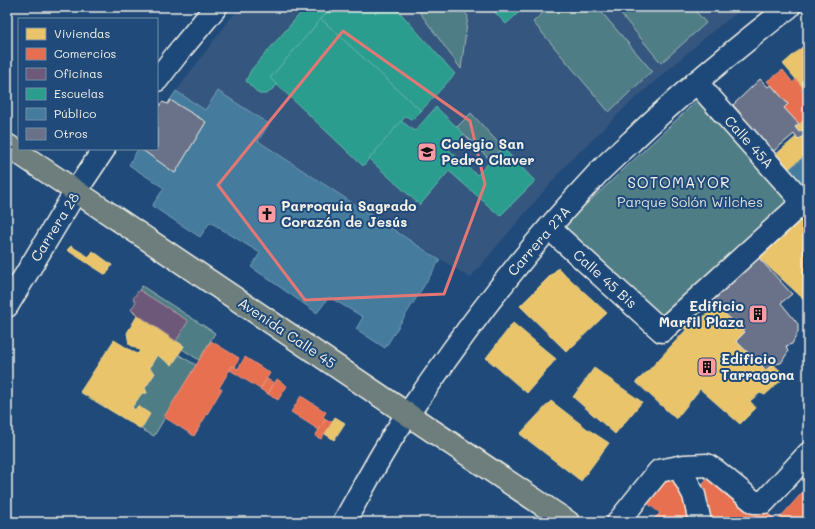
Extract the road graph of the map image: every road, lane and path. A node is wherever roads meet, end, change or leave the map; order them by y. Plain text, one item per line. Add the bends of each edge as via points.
1 (216, 7) edge
2 (789, 7) edge
3 (158, 79) edge
4 (696, 82) junction
5 (7, 145) edge
6 (103, 150) edge
7 (76, 191) junction
8 (549, 228) junction
9 (7, 306) edge
10 (662, 331) joint
11 (407, 414) junction
12 (808, 454) edge
13 (679, 467) junction
14 (344, 522) edge
15 (568, 522) edge
16 (618, 522) edge
17 (700, 522) edge

1 - 3 street
2 - 4 street, Carrera 27A
4 - 8 street, Carrera 27A via 600,171
4 - 10 street, Calle 45A via 803,202
5 - 7 main road, Avenida Calle 45
6 - 7 street, Carrera 28
7 - 9 street, Carrera 28
7 - 11 main road, Avenida Calle 45
8 - 10 street, Calle 45 Bis
8 - 11 street, Carrera 27A via 470,326
11 - 14 street, Carrera 27A
11 - 15 main road, Avenida Calle 45
12 - 13 street via 764,502 754,502 707,465
13 - 16 street via 659,471
13 - 17 street via 694,494

